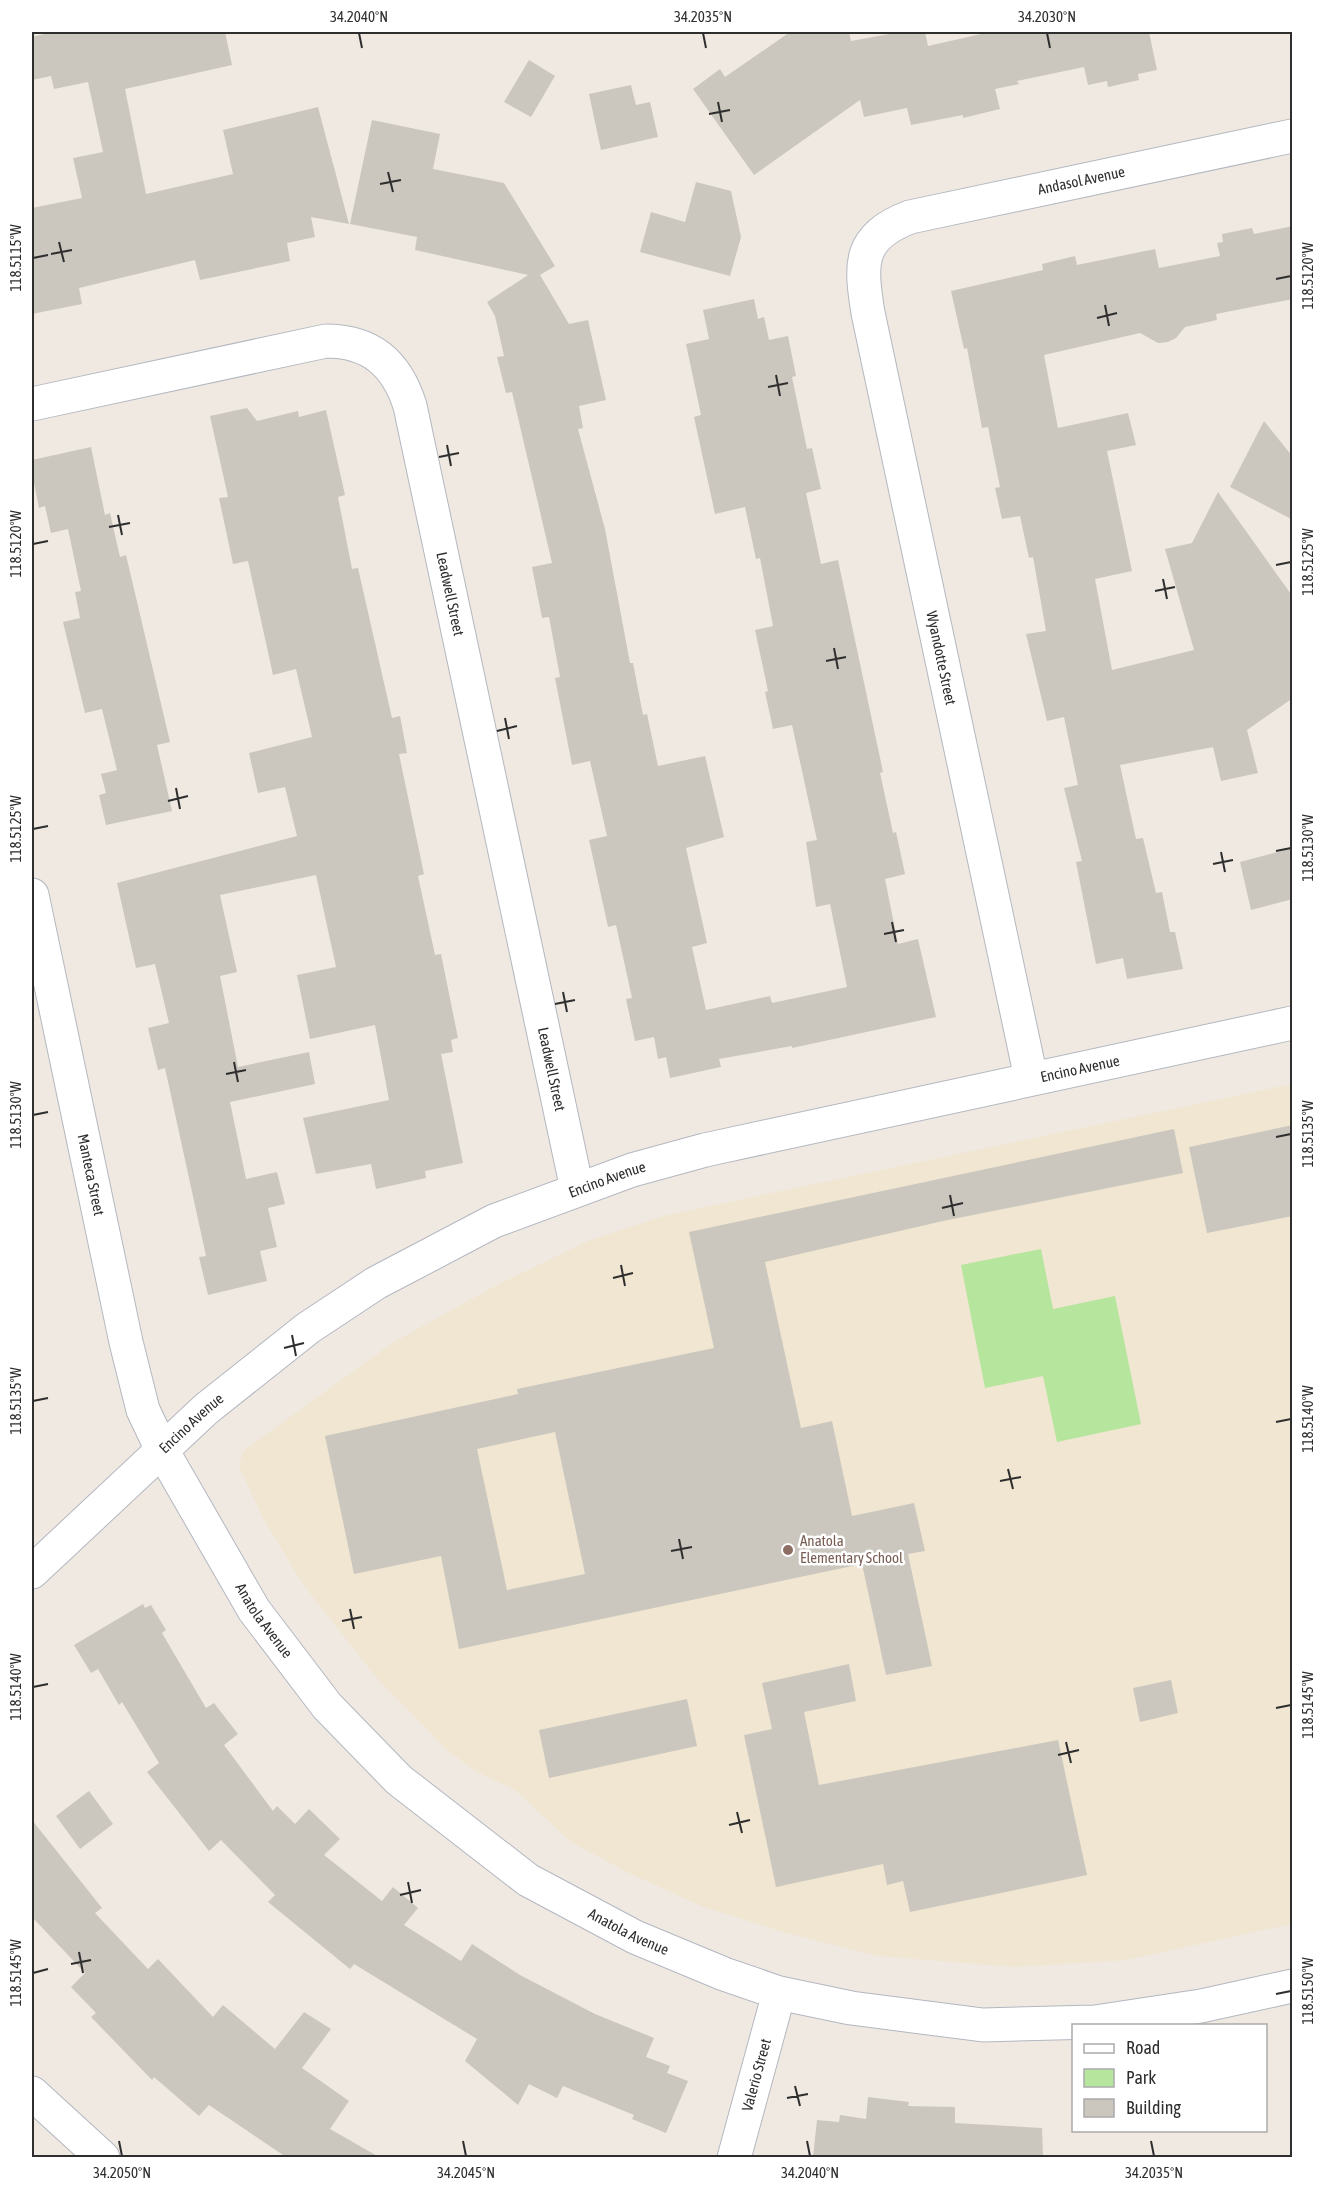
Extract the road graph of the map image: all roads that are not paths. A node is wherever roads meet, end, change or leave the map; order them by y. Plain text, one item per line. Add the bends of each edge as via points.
1 (1293, 136) edge
2 (873, 238) joint
3 (32, 404) edge
4 (32, 895) edge
5 (1293, 1023) edge
6 (1031, 1078) junction
7 (577, 1189) junction
8 (163, 1452) junction
9 (32, 1572) edge
10 (1293, 1986) edge
11 (779, 1993) junction
12 (32, 2092) edge
13 (103, 2157) edge
14 (734, 2157) edge

1 - 2 street, Andasol Avenue via 918,215 897,222
2 - 6 street, Wyandotte Street via 864,271 868,313
3 - 7 street, Leadwell Street via 326,341 352,342 364,347 398,376 410,406
4 - 8 street, Manteca Street via 126,1342 143,1410
5 - 6 street, Encino Avenue
6 - 7 street, Encino Avenue via 705,1150
7 - 8 street, Encino Avenue via 494,1221 376,1283 308,1328 230,1389
8 - 9 street, Encino Avenue
8 - 11 street, Anatola Avenue via 254,1610 327,1707 399,1780 528,1880 635,1937
10 - 11 street, Anatola Avenue via 1201,2006 1095,2022 983,2025 851,2008
11 - 14 street, Valerio Street
12 - 13 street

